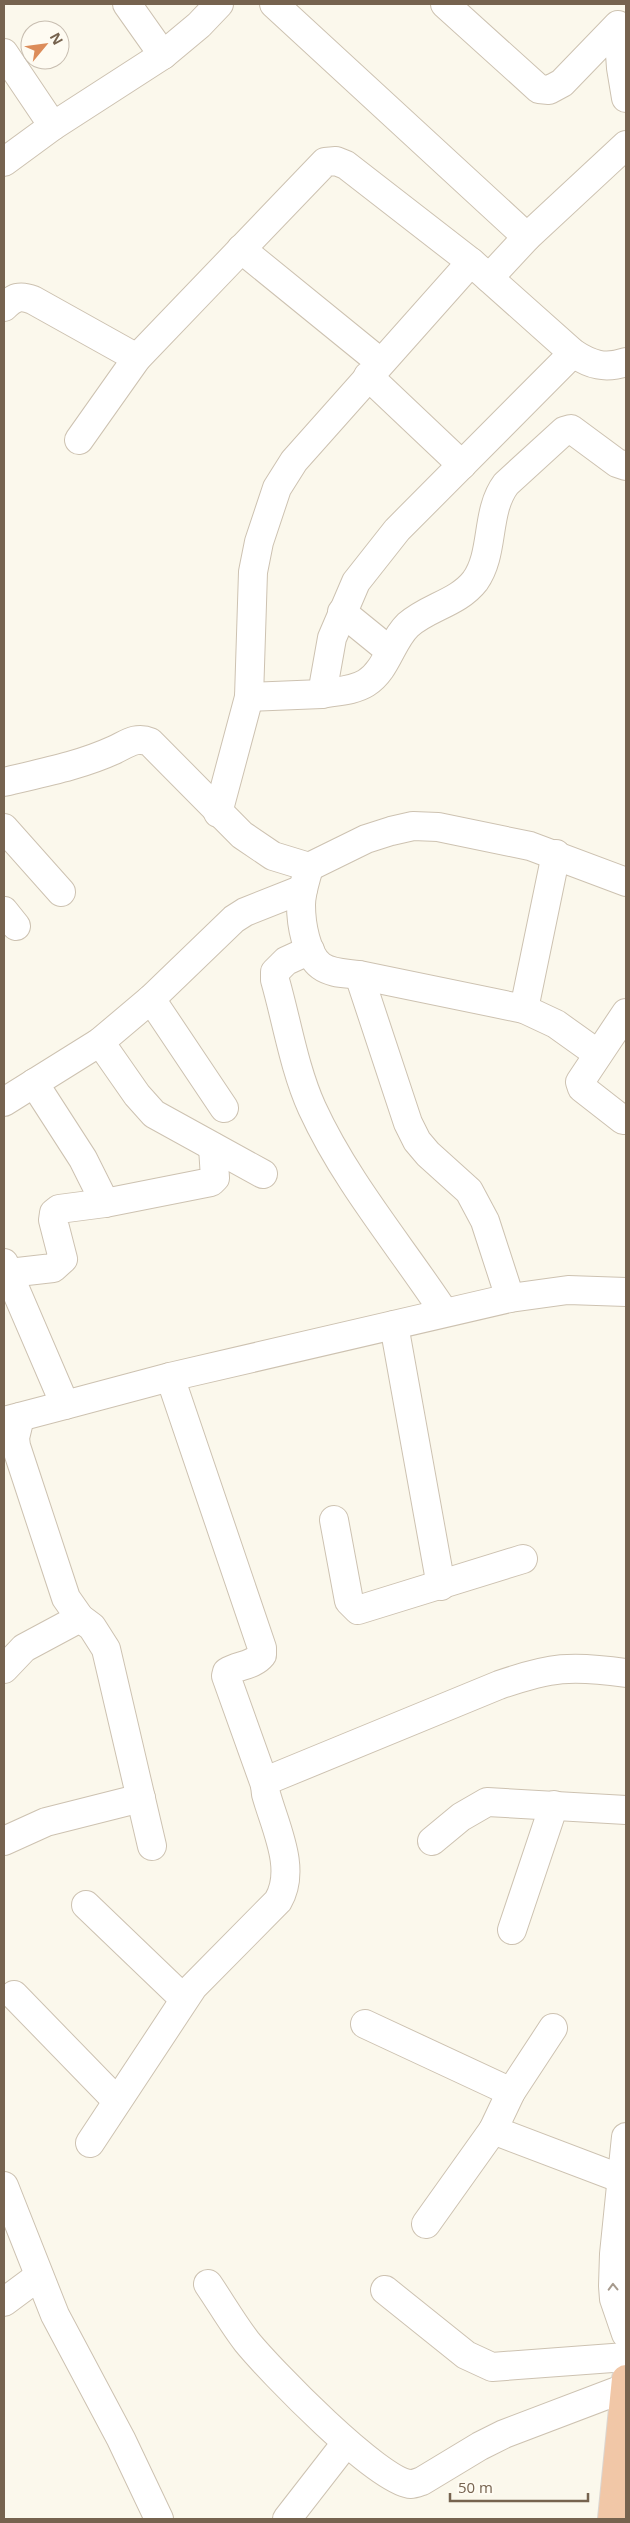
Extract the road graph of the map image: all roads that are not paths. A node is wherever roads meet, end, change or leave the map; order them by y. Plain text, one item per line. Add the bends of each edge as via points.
1 (127, 4) edge
2 (219, 4) edge
3 (274, 4) edge
4 (445, 4) edge
5 (621, 14) edge
6 (4, 53) edge
7 (163, 55) junction
8 (626, 98) edge
9 (53, 126) junction
10 (626, 145) edge
11 (4, 162) edge
12 (528, 237) junction
13 (240, 249) junction
14 (480, 270) junction
15 (4, 307) edge
16 (573, 353) junction
17 (137, 358) junction
18 (626, 362) edge
19 (374, 369) junction
20 (79, 440) dead end
21 (462, 465) junction
22 (626, 466) edge
23 (342, 612) junction
24 (390, 651) junction
25 (322, 694) junction
26 (250, 697) junction
27 (4, 782) edge
28 (218, 813) junction
29 (4, 828) edge
30 (556, 854) junction
31 (306, 878) junction
32 (626, 882) edge
33 (61, 892) dead end
34 (310, 950) junction
35 (359, 975) junction
36 (151, 999) junction
37 (524, 1009) junction
38 (626, 1013) edge
39 (100, 1042) junction
40 (598, 1054) junction
41 (34, 1084) junction
42 (4, 1102) edge
43 (224, 1108) dead end
44 (623, 1120) dead end
45 (213, 1147) junction
46 (263, 1174) dead end
47 (105, 1204) junction
48 (6, 1268) edge
49 (626, 1292) edge
50 (510, 1298) junction
51 (444, 1312) junction
52 (394, 1325) junction
53 (170, 1377) junction
54 (65, 1404) junction
55 (12, 1419) edge
56 (334, 1520) dead end
57 (523, 1559) dead end
58 (441, 1586) junction
59 (80, 1618) junction
60 (4, 1669) edge
61 (626, 1673) edge
62 (265, 1785) junction
63 (141, 1798) junction
64 (554, 1805) junction
65 (626, 1810) edge
66 (4, 1841) edge
67 (432, 1841) dead end
68 (152, 1846) dead end
69 (86, 1905) dead end
70 (512, 1930) dead end
71 (14, 1995) dead end
72 (184, 1998) junction
73 (365, 2024) dead end
74 (553, 2028) dead end
75 (511, 2092) junction
76 (117, 2101) junction
77 (493, 2130) junction
78 (626, 2137) edge
79 (90, 2143) dead end
80 (622, 2179) junction
81 (4, 2186) edge
82 (426, 2224) dead end
83 (39, 2276) junction
84 (208, 2284) dead end
85 (385, 2290) dead end
86 (4, 2302) edge
87 (626, 2334) edge
88 (626, 2357) edge
89 (626, 2384) edge
90 (346, 2443) junction
91 (159, 2519) edge
92 (287, 2519) edge
93 (612, 2519) edge

1 - 7 street
2 - 7 street
3 - 12 street
4 - 5 street via 539,88 549,90 562,83
5 - 8 street via 621,68
6 - 9 street
7 - 9 street
9 - 11 street
10 - 12 street
12 - 14 street
13 - 14 street via 316,169 325,162 336,161 346,165
13 - 17 street
13 - 19 street
14 - 16 street
14 - 19 street
15 - 17 street via 12,299 22,296 33,300
16 - 18 street via 598,366
16 - 21 street
17 - 20 street
19 - 21 street
19 - 26 street via 294,461 277,488 267,514 253,572
21 - 23 street via 373,558 356,582
22 - 24 street via 617,463 571,429 558,436 499,493 475,580 455,597 408,624
23 - 24 street
23 - 25 street via 332,638
24 - 25 street via 367,682 358,687
25 - 26 street
26 - 28 street
27 - 28 street via 77,764 142,739 150,742
28 - 31 street via 242,835
29 - 33 street
30 - 31 street via 469,832 414,826 366,839
30 - 32 street
30 - 37 street
31 - 34 street via 301,904
31 - 36 street via 234,919
34 - 35 street via 315,960 332,972
34 - 51 street via 286,961 275,972 305,1090 352,1182
35 - 37 street
35 - 50 street via 408,1123 428,1154 469,1191 485,1221
36 - 39 street
36 - 43 street
37 - 40 street via 556,1024
38 - 40 street
39 - 41 street
39 - 45 street via 154,1114
40 - 44 street via 581,1078 582,1088
41 - 42 street
41 - 47 street via 83,1159
45 - 46 street
45 - 47 street via 215,1178 212,1182
47 - 48 street via 59,1209 54,1213 63,1259 59,1265 53,1268
48 - 54 street
49 - 50 street via 568,1290
50 - 51 street
51 - 52 street
52 - 53 street
52 - 58 street
53 - 54 street
53 - 62 street via 262,1648 258,1660 232,1669 226,1676
54 - 55 street
55 - 59 street via 16,1446 66,1598
56 - 58 street via 349,1601 353,1607 358,1610
57 - 58 street
59 - 60 street via 24,1648
59 - 63 street via 92,1627 106,1649
61 - 62 street via 590,1668 560,1668 534,1673 276,1776
62 - 72 street via 287,1874 285,1889 278,1901
63 - 66 street via 46,1822
63 - 68 street
64 - 65 street
64 - 67 street via 487,1802 461,1817
64 - 70 street
69 - 72 street
71 - 76 street
72 - 76 street
73 - 75 street
74 - 75 street
75 - 77 street
76 - 79 street
77 - 80 street
77 - 82 street
78 - 80 street
87 -> 80 street via 614,2300 613,2286
81 - 83 street
83 - 86 street
83 - 91 street via 55,2315
84 - 90 street via 246,2341
85 - 88 street via 466,2355 492,2367
89 - 90 street via 504,2434 422,2481 411,2484 390,2476
89 - 93 highway
90 - 92 street

